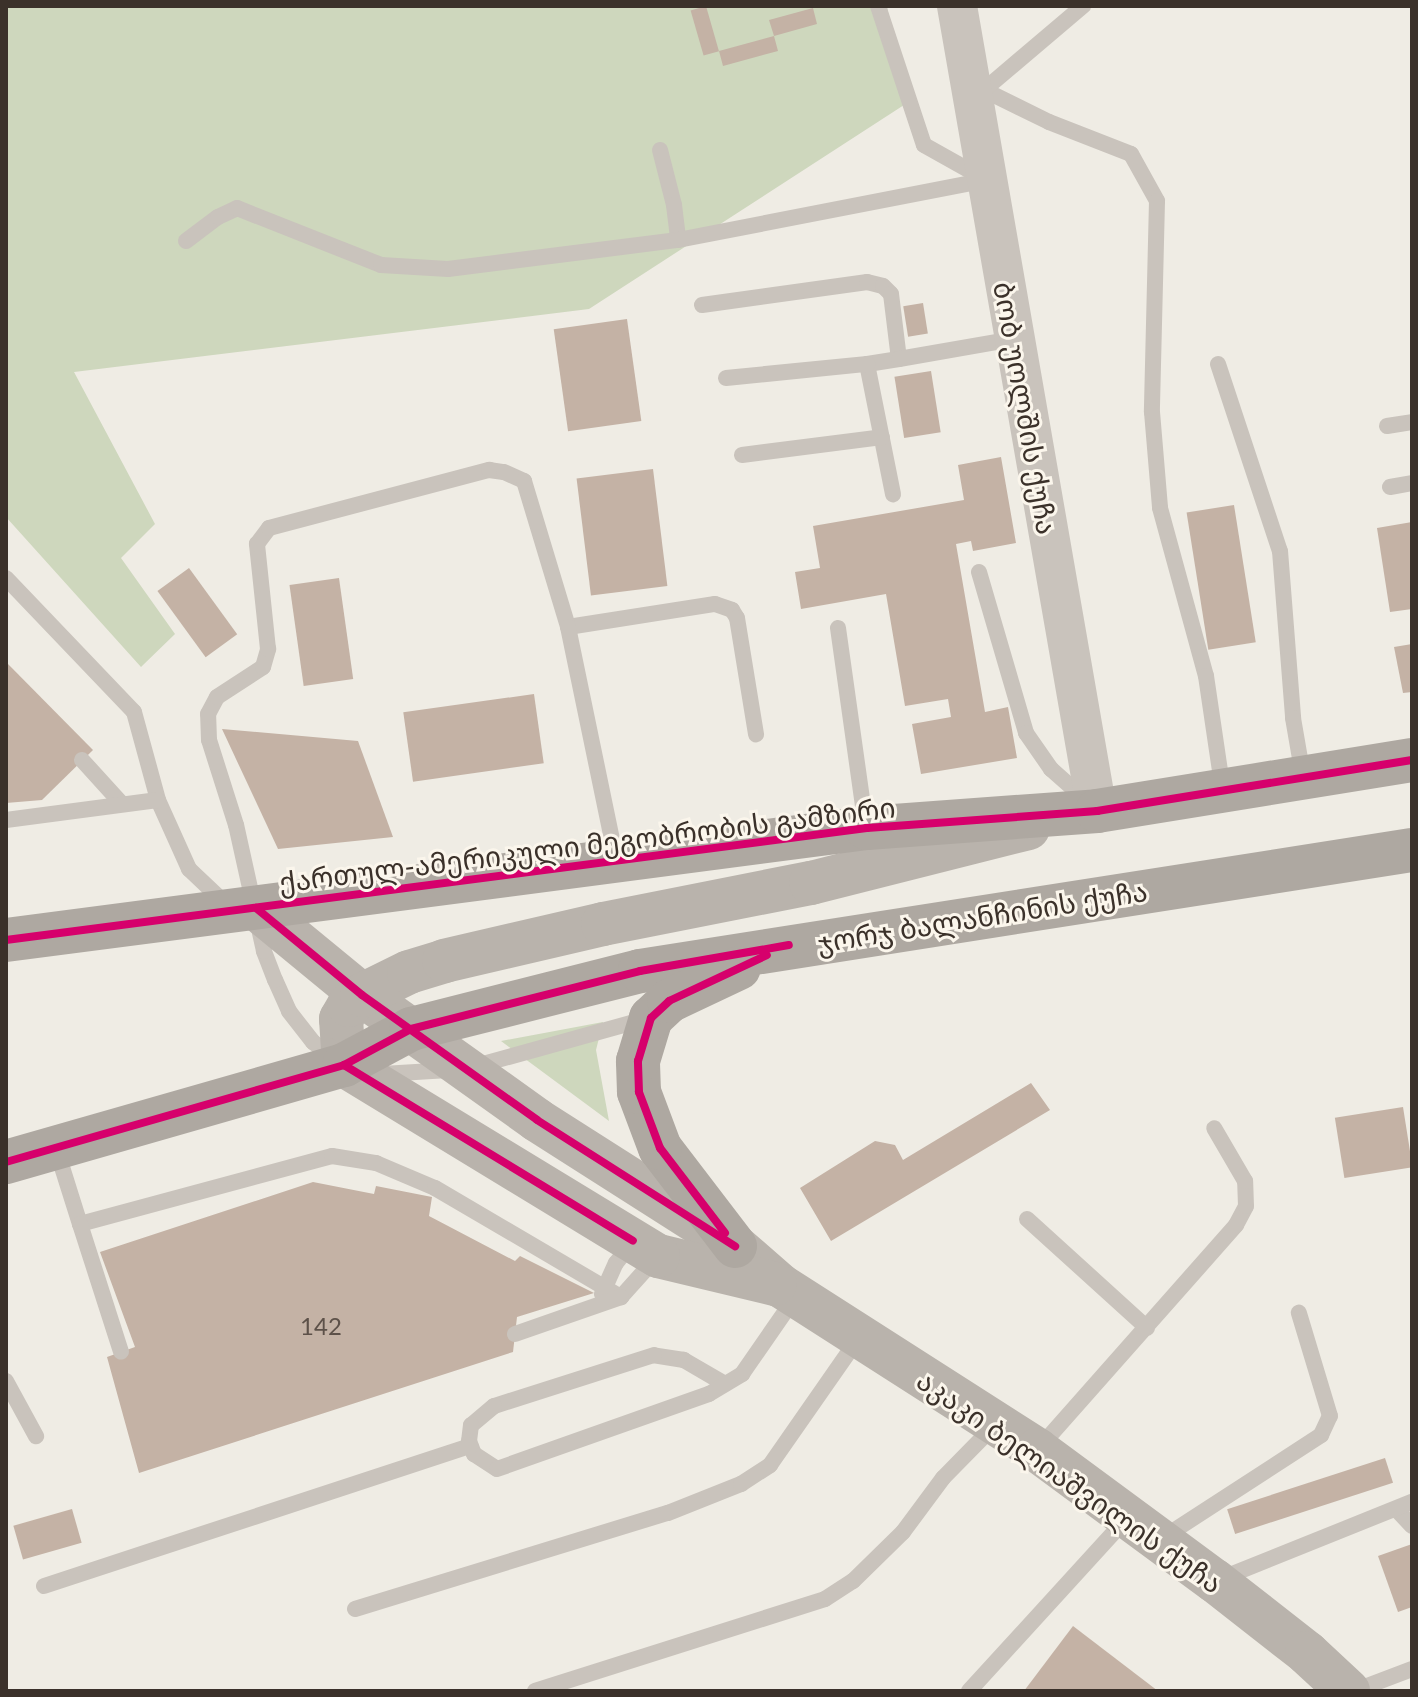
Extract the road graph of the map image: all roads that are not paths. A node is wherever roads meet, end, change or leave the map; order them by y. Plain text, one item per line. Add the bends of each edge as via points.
1 (878, 6) edge
2 (957, 6) edge
3 (1074, 9) edge
4 (978, 95) junction
5 (660, 150) dead end
6 (986, 180) junction
7 (678, 240) junction
8 (186, 241) dead end
9 (702, 305) dead end
10 (1014, 339) junction
11 (899, 359) junction
12 (867, 364) junction
13 (1218, 364) dead end
14 (726, 378) dead end
15 (1412, 422) edge
16 (1387, 426) dead end
17 (882, 437) junction
18 (742, 455) dead end
19 (1412, 483) edge
20 (1390, 487) dead end
21 (893, 494) dead end
22 (979, 572) dead end
23 (6, 578) edge
24 (568, 627) junction
25 (838, 628) dead end
26 (756, 734) dead end
27 (82, 760) dead end
28 (1412, 760) edge
29 (1303, 778) junction
30 (1223, 791) junction
31 (158, 800) junction
32 (121, 803) junction
33 (1097, 811) junction
34 (6, 820) edge
35 (867, 828) junction
36 (1412, 850) edge
37 (617, 861) junction
38 (244, 909) junction
39 (6, 940) edge
40 (789, 945) junction
41 (362, 995) junction
42 (651, 1018) junction
43 (411, 1029) junction
44 (344, 1065) junction
45 (465, 1069) junction
46 (1214, 1128) dead end
47 (56, 1146) junction
48 (6, 1162) edge
49 (1027, 1219) dead end
50 (80, 1224) junction
51 (735, 1246) junction
52 (646, 1249) junction
53 (603, 1285) junction
54 (789, 1290) junction
55 (621, 1297) junction
56 (600, 1305) junction
57 (1299, 1313) dead end
58 (1147, 1328) junction
59 (515, 1334) dead end
60 (860, 1336) junction
61 (121, 1352) dead end
62 (6, 1381) edge
63 (725, 1384) junction
64 (996, 1423) junction
65 (36, 1436) dead end
66 (471, 1446) junction
67 (1037, 1450) junction
68 (1404, 1506) edge
69 (1412, 1526) edge
70 (1144, 1528) junction
71 (1215, 1581) junction
72 (44, 1586) dead end
73 (355, 1609) dead end
74 (1412, 1669) edge
75 (535, 1691) edge
76 (969, 1691) edge
77 (1351, 1691) edge

1 - 6 lane via 924,145
2 - 4 street, ბობ უოლშის ქუჩა
3 - 4 lane
4 - 6 street, ბობ უოლშის ქუჩა
4 - 30 lane via 1131,154 1157,201 1152,412 1160,508 1206,676
5 - 7 lane
6 - 7 lane
6 - 10 street, ბობ უოლშის ქუჩა
7 - 8 lane via 448,269 394,266 237,208
9 - 11 lane via 867,282 883,286 891,294
10 - 11 lane
10 - 33 street, ბობ უოლშის ქუჩა
11 - 12 lane
12 - 14 lane
12 - 17 lane
13 - 29 lane via 1280,551
15 - 16 lane
17 - 18 lane
17 - 21 lane
19 - 20 lane
22 - 33 lane via 1026,733 1051,769
23 - 31 lane via 134,712
24 - 26 lane via 715,604 732,610
24 - 37 lane
24 - 38 lane via 524,481 504,472 489,470 269,528 257,544 268,649 263,667 217,697 208,714 209,740 236,825
25 - 35 lane
27 - 32 lane
28 - 29 main road, ქართულ-ამერიკული მეგობრობის გამზირი
29 - 30 main road, ქართულ-ამერიკული მეგობრობის გამზირი
30 - 33 main road, ქართულ-ამერიკული მეგობრობის გამზირი
31 - 32 lane
31 - 38 lane via 189,869
32 - 34 lane
33 - 35 main road, ქართულ-ამერიკული მეგობრობის გამზირი
33 - 41 main road via 811,883 444,961
35 - 37 main road, ქართულ-ამერიკული მეგობრობის გამზირი
36 - 40 main road, ჯორჯ ბალანჩინის ქუჩა
37 - 38 main road, ქართულ-ამერიკული მეგობრობის გამზირი
38 - 39 main road, ქართულ-ამერიკული მეგობრობის გამზირი
38 - 41 main road, აკაკი ბელიაშვილის ქუჩა
38 - 44 lane via 289,1011 313,1042
40 - 42 main road via 669,1001
40 - 43 main road, ჯორჯ ბალანჩინის ქუჩა via 640,971
41 - 43 main road, აკაკი ბელიაშვილის ქუჩა
41 - 44 main road via 341,1019
42 - 45 lane
42 - 51 main road via 638,1061 639,1092 648,1120 673,1168
43 - 44 main road, ჯორჯ ბალანჩინის ქუჩა
43 - 45 main road, აკაკი ბელიაშვილის ქუჩა
44 - 45 lane via 402,1076
44 - 47 main road, ჯორჯ ბალანჩინის ქუჩა
44 - 52 main road, აკაკი ბელიაშვილის ქუჩა
45 - 51 main road, აკაკი ბელიაშვილის ქუჩა
46 - 58 lane via 1245,1181 1246,1206 1236,1225
47 - 48 main road, ჯორჯ ბალანჩინის ქუჩა
47 - 50 lane
49 - 58 lane
50 - 53 lane via 332,1156 376,1163 435,1188
50 - 61 lane
51 - 54 main road, აკაკი ბელიაშვილის ქუჩა
52 - 53 lane
52 - 54 main road, აკაკი ბელიაშვილის ქუჩა
52 - 55 lane
53 - 55 lane
53 - 56 lane
54 - 60 main road, აკაკი ბელიაშვილის ქუჩა
54 - 63 lane via 742,1374
55 - 56 lane
56 - 59 lane
57 - 70 lane via 1330,1416 1321,1435
58 - 67 lane
60 - 64 main road, აკაკი ბელიაშვილის ქუჩა
60 - 73 lane via 770,1465 741,1484 668,1513
62 - 65 lane
63 - 66 lane via 497,1469 485,1465
63 - 66 lane via 684,1360 654,1355 494,1406 471,1425
64 - 67 main road, აკაკი ბელიაშვილის ქუჩა
64 - 75 lane via 943,1478 903,1532 853,1581 825,1599
66 - 72 lane
67 - 70 main road, აკაკი ბელიაშვილის ქუჩა
68 - 69 lane
68 - 71 lane
70 - 71 main road, აკაკი ბელიაშვილის ქუჩა
70 - 76 lane
71 - 77 main road, აკაკი ბელიაშვილის ქუჩა
74 - 77 lane

